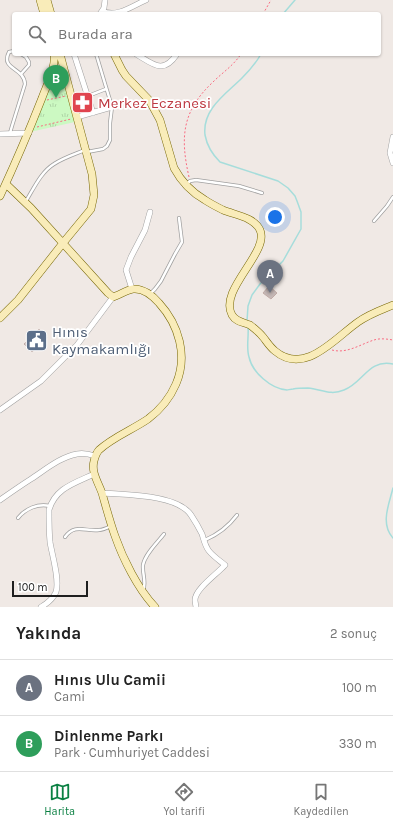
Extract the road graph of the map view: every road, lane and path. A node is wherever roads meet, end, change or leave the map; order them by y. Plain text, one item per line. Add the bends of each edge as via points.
1 (40, 0) edge
2 (47, 0) edge
3 (105, 0) edge
4 (146, 0) edge
5 (271, 0) edge
6 (43, 12) edge
7 (50, 12) edge
8 (101, 12) edge
9 (123, 12) edge
10 (264, 12) edge
11 (12, 51) edge
12 (24, 56) edge
13 (58, 56) edge
14 (58, 56) edge
15 (75, 56) edge
16 (97, 56) edge
17 (115, 56) edge
18 (139, 56) edge
19 (176, 56) edge
20 (239, 56) edge
21 (21, 74) junction
22 (106, 89) junction
23 (66, 96) dead end
24 (87, 96) junction
25 (44, 101) dead end
26 (112, 106) junction
27 (93, 113) junction
28 (74, 118) junction
29 (31, 130) junction
30 (10, 133) junction
31 (0, 134) edge
32 (393, 136) edge
33 (86, 151) junction
34 (393, 163) edge
35 (188, 183) junction
36 (6, 184) junction
37 (262, 194) dead end
38 (0, 196) edge
39 (393, 197) edge
40 (25, 203) junction
41 (150, 212) dead end
42 (180, 218) dead end
43 (374, 221) dead end
44 (63, 242) junction
45 (132, 289) junction
46 (149, 294) junction
47 (114, 297) junction
48 (393, 305) edge
49 (0, 318) edge
50 (393, 340) edge
51 (327, 347) junction
52 (0, 410) edge
53 (95, 456) junction
54 (94, 474) junction
55 (102, 493) junction
56 (0, 500) edge
57 (50, 506) junction
58 (237, 515) dead end
59 (18, 518) dead end
60 (112, 526) junction
61 (164, 534) dead end
62 (65, 537) dead end
63 (204, 540) junction
64 (142, 591) junction
65 (41, 607) edge
66 (155, 607) edge
67 (196, 607) edge

1 - 6 street
2 - 7 street
3 - 8 street
4 - 9 street
5 - 10 path
11 - 21 lane via 9,52 7,62
12 - 21 lane via 28,58 29,64
13 - 28 street
14 - 29 street
15 - 24 street
16 - 22 lane
17 - 35 street via 126,76 149,100 160,120 174,168
18 - 19 street via 160,67 169,64
20 - 35 path via 204,91 191,110 184,140
21 - 30 lane via 25,84
22 - 24 lane
22 - 26 lane
23 - 25 path
24 - 27 street
26 - 27 street
26 - 33 lane via 108,144 103,149
27 - 28 street
28 - 29 path
28 - 33 street
29 - 30 street
29 - 36 street
30 - 31 street
32 - 34 street via 390,153
33 - 40 lane via 52,165 39,178
33 - 44 street via 94,195 91,209
35 - 37 lane via 196,180 239,186
35 - 51 street via 194,194 254,223 262,236 259,249 232,295 229,308 231,313 237,320 260,333 276,352 290,359 307,358
36 - 38 street
36 - 40 street
39 - 43 lane
40 - 44 street
41 - 45 street via 145,230 126,270
42 - 46 lane via 182,242 161,281
44 - 47 street
44 - 49 street via 18,300
45 - 46 street
45 - 47 street
46 - 53 street via 164,308 176,328 181,352 179,374 171,394 158,410 98,451
47 - 52 street via 77,345 41,381
48 - 51 street via 367,316
50 - 51 path via 378,339 360,346 334,351
53 - 54 street
53 - 56 street via 79,454 64,458
54 - 55 street
54 - 57 street via 60,491
55 - 60 street
55 - 63 street via 153,497 180,505 190,514
57 - 59 lane via 40,505 26,510
57 - 65 street via 50,540 57,588 51,600
58 - 63 lane via 231,524
60 - 62 lane via 97,531 76,529
60 - 64 street via 129,570
61 - 64 lane via 144,561 142,568 145,587
63 - 67 street via 209,551 225,566 199,590 196,595
64 - 66 street

